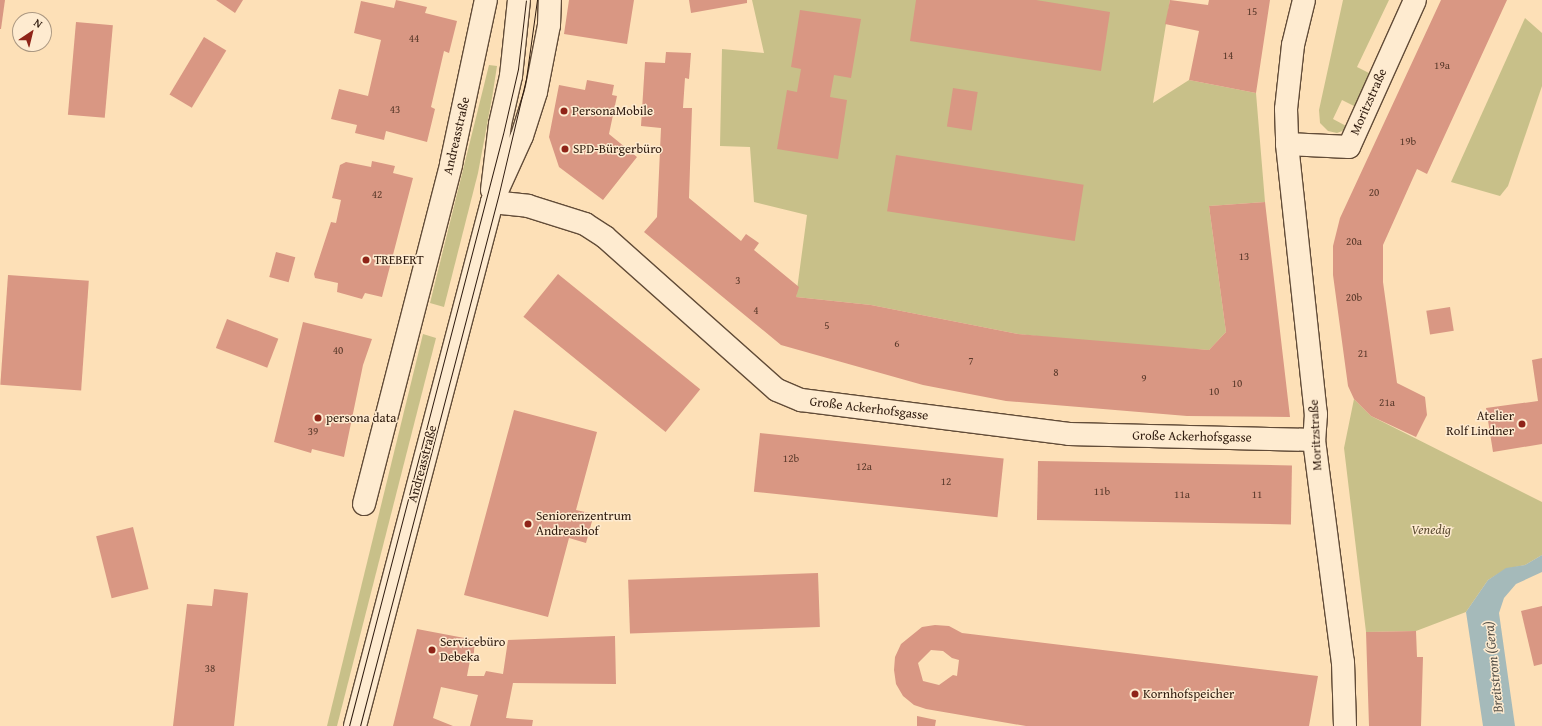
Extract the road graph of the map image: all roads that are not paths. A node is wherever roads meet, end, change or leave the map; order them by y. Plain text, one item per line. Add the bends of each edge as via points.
1 (486, 0) edge
2 (519, 0) edge
3 (550, 0) edge
4 (1304, 0) edge
5 (1415, 0) edge
6 (1288, 144) junction
7 (492, 202) junction
8 (1314, 440) junction
9 (364, 504) dead end
10 (355, 726) edge
11 (1345, 726) edge

1 - 9 street, Andreasstraße via 451,164
2 - 7 street, Andreasstraße via 511,76 492,172
3 - 7 street, Andreasstraße via 549,26 536,92 522,136
4 - 6 street, Moritzstraße via 1293,45 1287,95
5 - 6 street, Moritzstraße via 1349,147
6 - 8 street, Moritzstraße via 1316,414
7 - 8 street, Große Ackerhofsgasse via 528,206 586,224 605,237 777,390 801,400 1069,434
7 - 10 street, Andreasstraße
8 - 11 street, Moritzstraße via 1342,662

